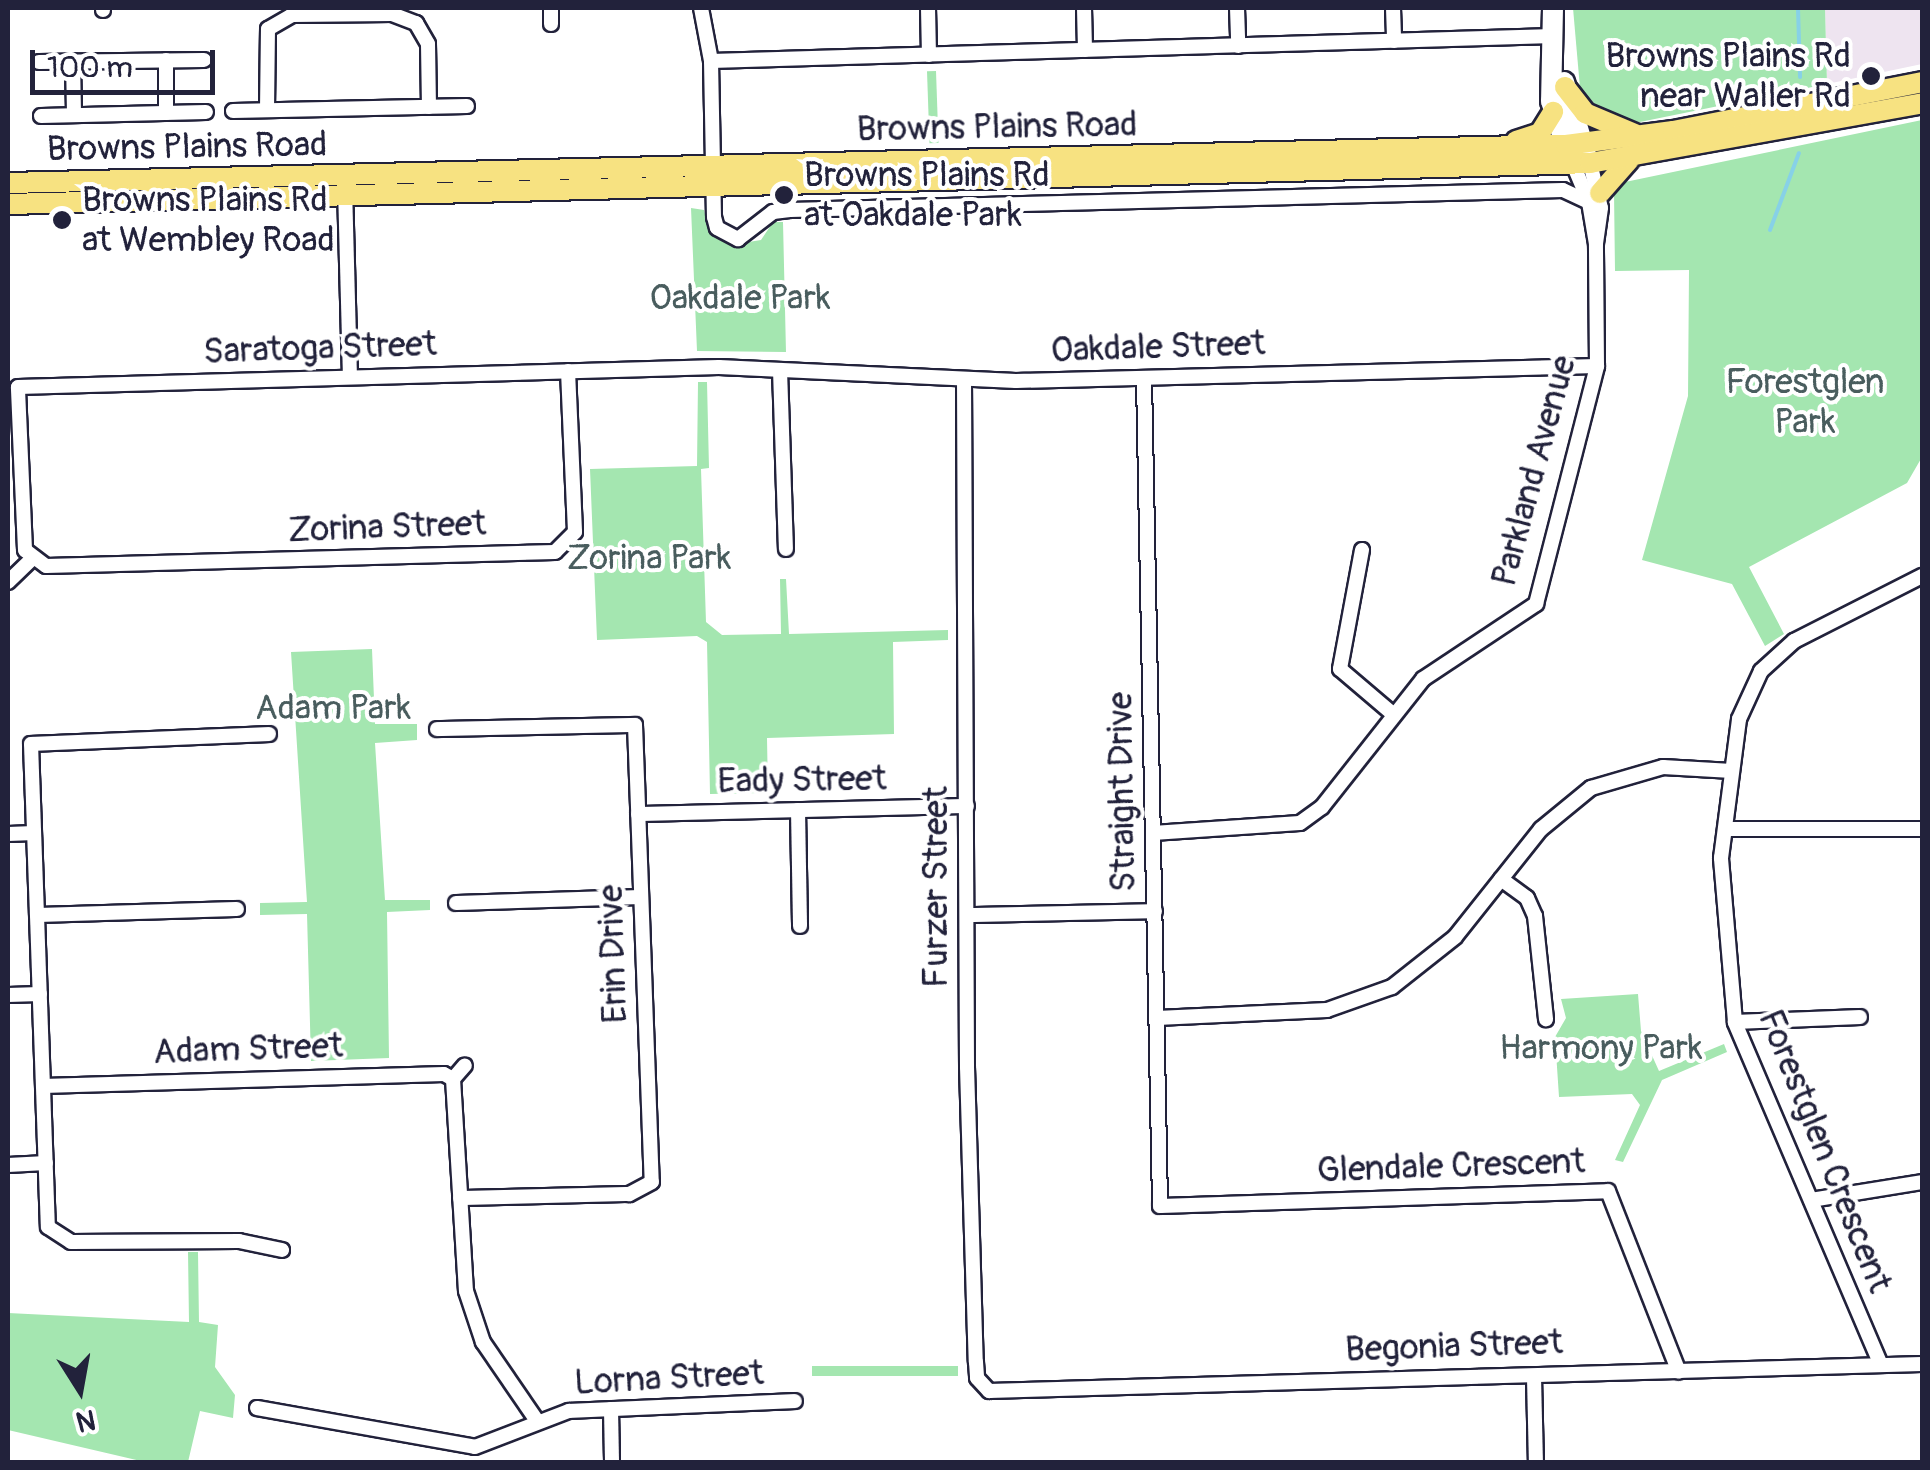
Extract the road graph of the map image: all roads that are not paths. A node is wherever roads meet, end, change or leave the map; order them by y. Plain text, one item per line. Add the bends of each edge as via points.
1 (550, 8) edge
2 (701, 8) edge
3 (928, 8) edge
4 (1084, 8) edge
5 (1237, 8) edge
6 (1393, 8) edge
7 (1553, 8) edge
8 (392, 11) edge
9 (292, 12) edge
10 (551, 24) dead end
11 (1394, 41) junction
12 (1554, 44) junction
13 (1238, 46) junction
14 (1085, 50) junction
15 (929, 54) junction
16 (166, 60) junction
17 (204, 60) dead end
18 (73, 61) junction
19 (39, 62) dead end
20 (710, 62) junction
21 (1922, 82) edge
22 (1564, 87) junction
23 (1922, 103) edge
24 (467, 106) dead end
25 (430, 107) junction
26 (267, 110) junction
27 (233, 111) dead end
28 (206, 112) dead end
29 (1553, 112) junction
30 (166, 113) junction
31 (74, 115) junction
32 (41, 116) dead end
33 (1645, 136) junction
34 (1495, 147) junction
35 (1577, 154) junction
36 (1629, 160) junction
37 (713, 177) junction
38 (8, 183) edge
39 (345, 186) junction
40 (1594, 198) junction
41 (8, 204) edge
42 (1598, 366) junction
43 (720, 367) joint
44 (780, 370) junction
45 (568, 372) junction
46 (350, 378) junction
47 (1144, 378) junction
48 (964, 379) junction
49 (14, 482) edge
50 (786, 549) dead end
51 (1362, 550) dead end
52 (31, 560) junction
53 (1922, 576) edge
54 (8, 582) edge
55 (1394, 715) junction
56 (437, 729) dead end
57 (269, 734) dead end
58 (1732, 771) junction
59 (968, 806) junction
60 (798, 810) junction
61 (638, 814) junction
62 (1922, 828) edge
63 (1725, 829) junction
64 (34, 833) junction
65 (1153, 833) junction
66 (8, 834) edge
67 (1501, 879) junction
68 (641, 897) junction
69 (456, 903) dead end
70 (237, 910) dead end
71 (1155, 910) junction
72 (37, 914) junction
73 (970, 914) junction
74 (800, 926) dead end
75 (40, 994) junction
76 (8, 996) edge
77 (1860, 1017) dead end
78 (1156, 1018) junction
79 (1546, 1019) dead end
80 (1735, 1022) junction
81 (464, 1065) dead end
82 (453, 1079) junction
83 (43, 1086) junction
84 (46, 1163) junction
85 (8, 1164) edge
86 (1922, 1182) edge
87 (460, 1198) junction
88 (1811, 1200) junction
89 (1160, 1206) joint
90 (282, 1250) dead end
91 (1922, 1364) edge
92 (1881, 1365) junction
93 (1679, 1372) junction
94 (1534, 1377) junction
95 (989, 1390) joint
96 (795, 1402) dead end
97 (257, 1408) dead end
98 (611, 1409) junction
99 (537, 1421) junction
100 (612, 1462) edge
101 (1536, 1462) edge

1 - 10 street
2 - 20 street
3 - 15 street
4 - 14 street
5 - 13 street
6 - 11 street
7 - 12 street
8 - 9 street
8 - 25 street via 425,34
9 - 26 street via 268,29
11 - 12 street
11 - 13 street
12 - 22 street
12 - 29 street
13 - 14 street
14 - 15 street
15 - 20 street
16 - 17 street
16 - 18 street
16 - 30 street
18 - 19 street
18 - 31 street
20 - 37 street
21 - 33 main road, Browns Plains Road
22 - 33 main road via 1592,118
22 - 35 street
23 - 36 main road, Browns Plains Road
24 - 25 street
25 - 26 street
26 - 27 street
28 - 30 street
29 - 34 main road via 1540,133
29 - 35 street
30 - 31 street
31 - 32 street
33 - 35 main road, Browns Plains Road
34 - 35 main road, Browns Plains Road
34 - 37 main road, Browns Plains Road
35 - 36 main road, Browns Plains Road
35 - 37 main road, Browns Plains Road
35 - 40 street, Parkland Avenue
36 - 40 main road
37 - 39 main road, Browns Plains Road
37 - 40 street via 715,223 738,239 774,212 790,210 1550,191
38 - 39 main road, Browns Plains Road
39 - 41 main road, Browns Plains Road
39 - 46 street
40 - 42 street, Parkland Avenue
42 - 47 street, Oakdale Street
42 - 55 street, Parkland Avenue via 1536,604 1441,663
43 - 44 street, Oakdale Street
43 - 45 street, Saratoga Street
44 - 48 street, Oakdale Street
44 - 50 street
45 - 46 street, Saratoga Street
45 - 52 street, Zorina Street via 575,532 555,552 46,566
46 - 49 street, Saratoga Street via 18,387
47 - 48 street, Oakdale Street
47 - 65 street, Straight Drive
48 - 59 street, Furzer Street
49 - 52 street
51 - 55 street via 1340,669
52 - 54 street
53 - 58 street, Forestglen Crescent via 1776,655 1748,692
55 - 65 street, Parkland Avenue via 1322,807 1300,823
56 - 61 street, Erin Drive via 635,725
57 - 64 street via 31,744
58 - 63 street, Forestglen Crescent
58 - 67 street via 1662,767 1591,788 1552,818
59 - 60 street, Eady Street
59 - 73 street, Furzer Street
60 - 61 street, Eady Street
60 - 74 street
61 - 68 street, Erin Drive
62 - 63 street
63 - 80 street, Forestglen Crescent via 1720,886
64 - 66 street
64 - 72 street
65 - 71 street, Straight Drive
67 - 78 street via 1426,964 1357,1001 1286,1015
67 - 79 street via 1527,898 1535,916
68 - 69 street
68 - 87 street, Erin Drive via 652,1182 629,1194
70 - 72 street
71 - 73 street
71 - 78 street, Straight Drive
72 - 75 street
73 - 95 street, Furzer Street via 976,1362 977,1378
75 - 76 street
75 - 83 street
77 - 80 street
78 - 89 street, Straight Drive
80 - 88 street, Forestglen Crescent
81 - 82 street
82 - 83 street, Adam Street via 444,1074
82 - 87 street
83 - 84 street
84 - 85 street
84 - 90 street via 48,1227 57,1236 240,1241
86 - 88 street
87 - 99 street via 474,1320
88 - 92 street, Forestglen Crescent
89 - 93 street, Glendale Crescent via 1608,1191
91 - 92 street, Begonia Street
92 - 93 street, Begonia Street
93 - 94 street, Begonia Street
94 - 95 street, Begonia Street
94 - 101 street
96 - 98 street, Lorna Street
97 - 99 street, Lorna Street via 288,1409 449,1448 496,1441
98 - 99 street, Lorna Street via 568,1410
98 - 100 street

